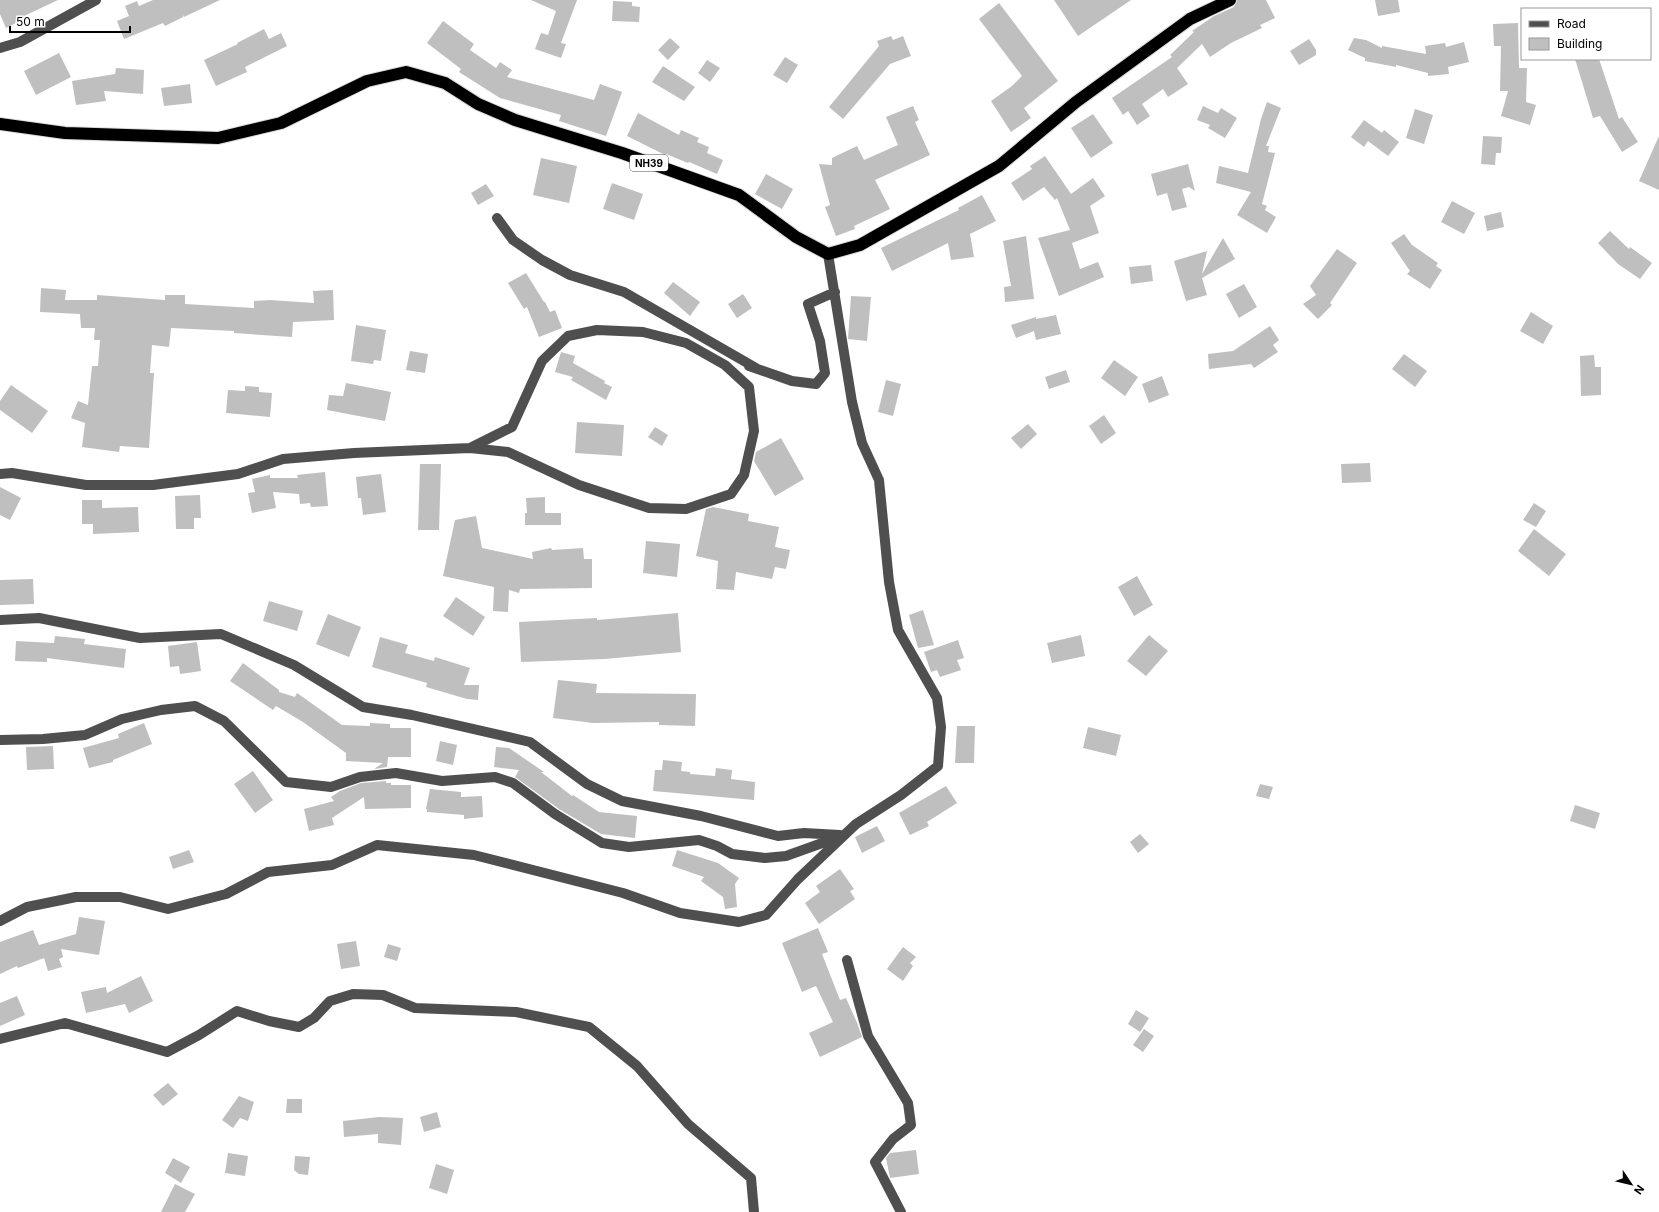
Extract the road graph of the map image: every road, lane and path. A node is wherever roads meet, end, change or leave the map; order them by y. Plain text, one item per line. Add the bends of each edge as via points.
1 (96, 0) edge
2 (1230, 0) edge
3 (0, 48) edge
4 (0, 124) edge
5 (497, 218) dead end
6 (828, 254) junction
7 (835, 292) junction
8 (686, 343) junction
9 (756, 368) junction
10 (470, 448) junction
11 (0, 474) edge
12 (0, 620) edge
13 (0, 740) edge
14 (844, 835) junction
15 (0, 921) edge
16 (847, 960) dead end
17 (0, 1039) edge
18 (754, 1212) edge
19 (901, 1212) edge

1 - 3 street via 20,42
2 - 6 highway via 1190,19 1173,31 1076,102 1000,166 860,244
4 - 6 highway, NH39 via 65,133 218,138 280,123 367,81 406,72 445,83 478,104 515,120 622,153 739,195 796,237
5 - 9 street via 513,240 542,260 570,275 624,292
6 - 7 street
7 - 9 street via 808,304 820,342 825,373 816,384 792,381
7 - 14 street via 852,402 862,443 879,480 889,582 898,630 937,698 941,727 938,766
8 - 9 street
8 - 10 street via 643,332 597,330 568,336 542,361 512,427
8 - 10 street via 725,365 749,387 754,431 744,475 731,494 686,509 649,508 579,485 508,452
10 - 11 street via 283,459 238,474 153,485 86,485
12 - 14 street via 39,618 140,638 221,634 294,665 363,707 412,715 530,742 587,784 622,801 701,816 778,836 804,832
13 - 14 street via 85,735 122,719 161,710 195,706 224,721 286,782 330,787 360,777 396,774 442,781 495,777 513,783 554,814 602,843 629,847 699,840 732,854 765,858 786,856
14 - 15 street via 798,879 766,916 739,922 680,913 623,893 474,855 377,845 332,865 268,872 226,894 168,909 120,897 76,897 27,907
16 - 19 street via 868,1036 908,1103 911,1125 893,1139 875,1162
17 - 18 street via 65,1023 167,1052 237,1011 299,1027 314,1018 330,1001 353,994 383,996 416,1008 516,1012 589,1027 637,1066 688,1124 751,1178

